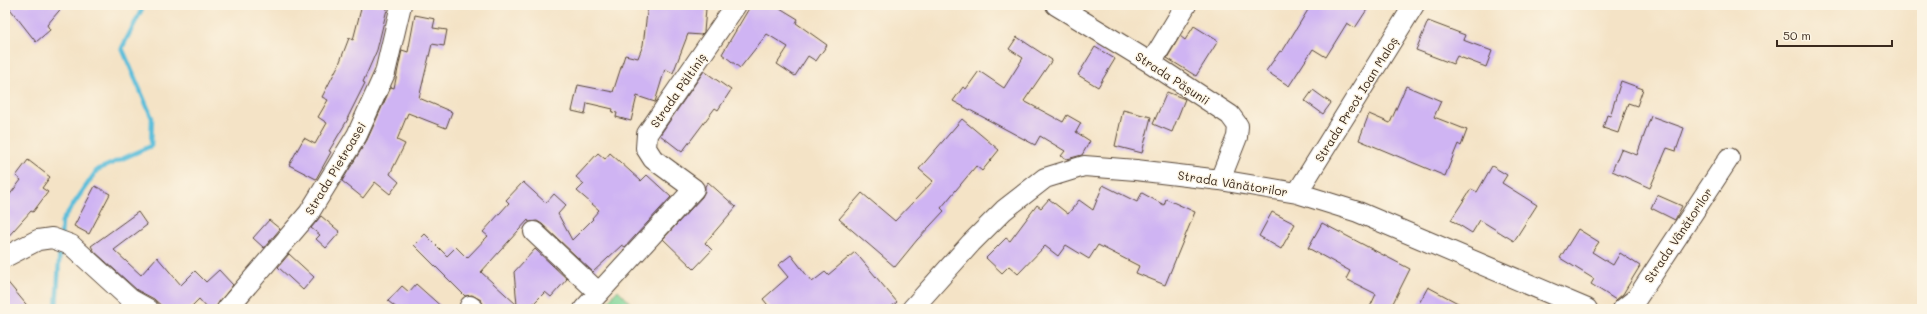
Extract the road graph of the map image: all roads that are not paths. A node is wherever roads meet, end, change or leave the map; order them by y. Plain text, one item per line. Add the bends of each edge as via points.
1 (401, 5) edge
2 (736, 5) edge
3 (1056, 5) edge
4 (1186, 5) edge
5 (1414, 5) edge
6 (1152, 63) junction
7 (1729, 158) dead end
8 (1220, 180) junction
9 (1297, 193) junction
10 (534, 232) dead end
11 (5, 257) edge
12 (599, 293) junction
13 (148, 309) edge
14 (227, 309) edge
15 (584, 309) edge
16 (912, 309) edge
17 (1587, 309) edge
18 (1623, 309) edge

1 - 14 street, Strada Pietroasei via 385,73 357,135 309,213
2 - 12 street, Strada Păltiniș via 647,134 646,148 653,159 694,189
3 - 6 street, Strada Pășunii
4 - 6 street
5 - 9 street, Strada Preot Ioan Maloș
6 - 8 street, Strada Pășunii via 1230,115 1238,126 1237,137
7 - 18 street, Strada Vânătorilor via 1636,298
8 - 9 street, Strada Vânătorilor
8 - 16 street, Strada Vânătorilor via 1084,166 1045,178 1004,210
9 - 17 street, Strada Vânătorilor via 1358,212
10 - 12 street
11 - 13 street via 38,240 52,238 70,245 130,299
12 - 15 street, Strada Păltiniș

